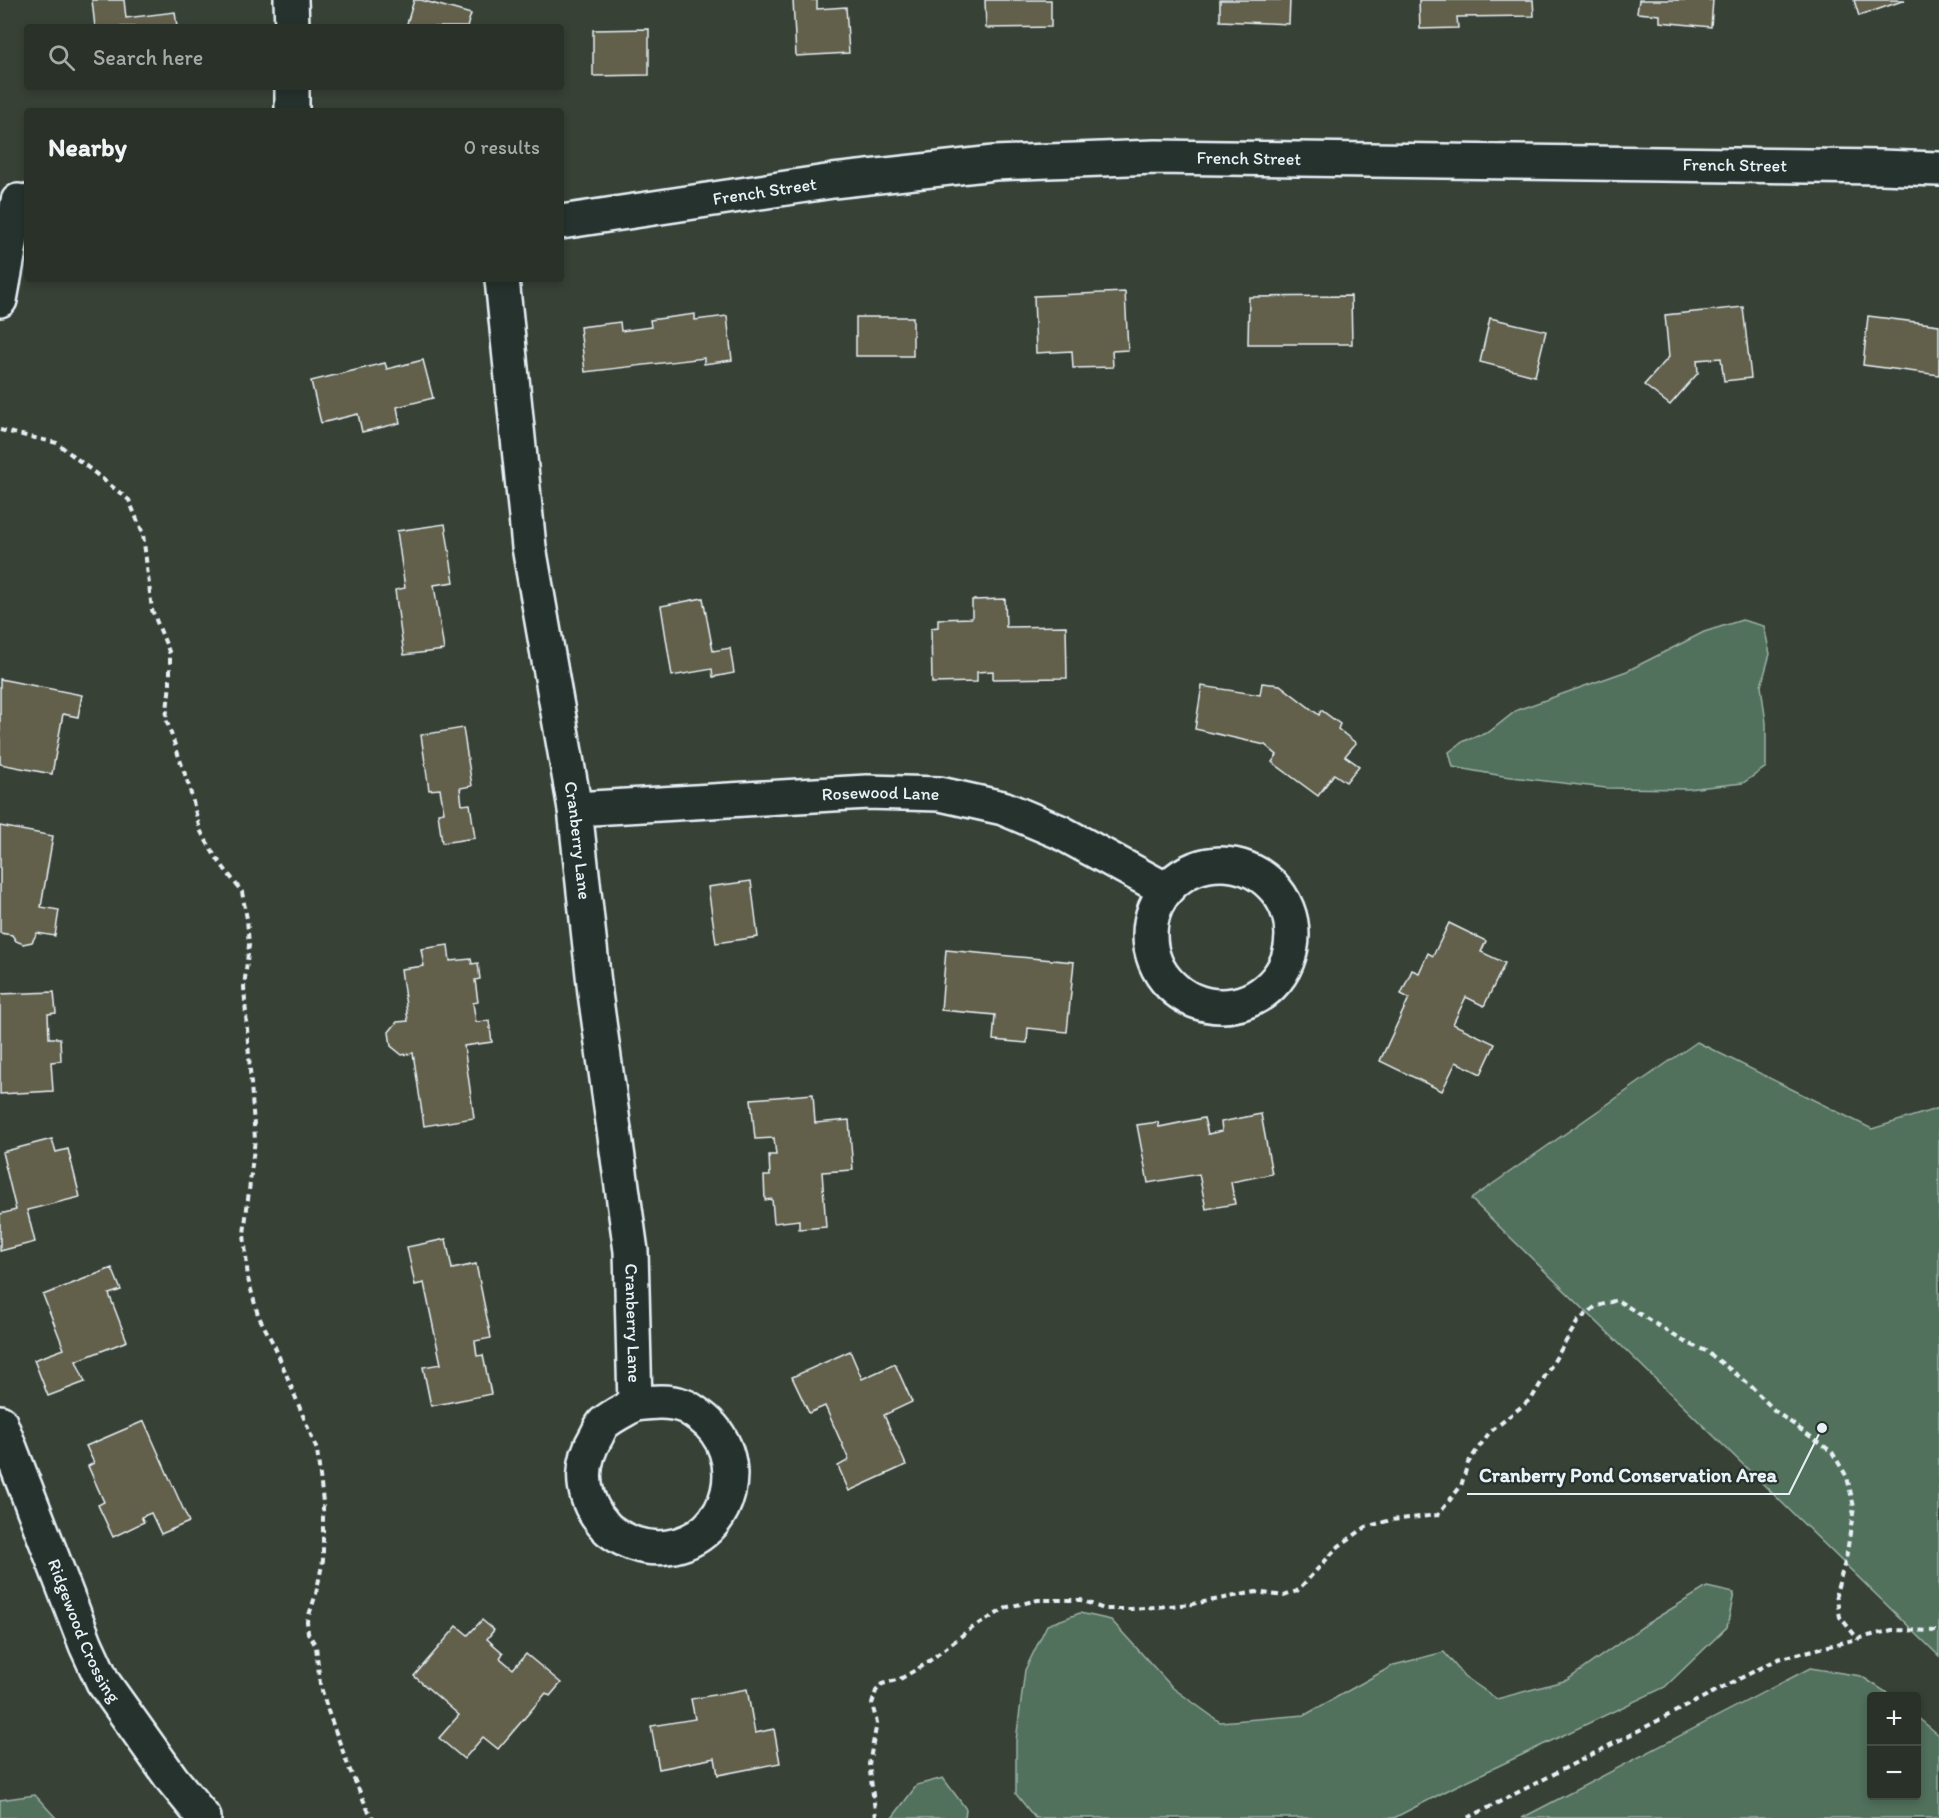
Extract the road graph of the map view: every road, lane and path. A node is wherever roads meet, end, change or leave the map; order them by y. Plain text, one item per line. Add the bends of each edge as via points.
1 (291, 0) edge
2 (291, 24) edge
3 (292, 90) edge
4 (291, 108) edge
5 (1939, 169) edge
6 (15, 200) edge
7 (564, 222) edge
8 (502, 282) edge
9 (0, 300) edge
10 (0, 430) edge
11 (575, 809) junction
12 (1165, 889) junction
13 (635, 1404) junction
14 (0, 1422) edge
15 (1939, 1631) edge
16 (1858, 1639) junction
17 (204, 1818) edge
18 (373, 1818) edge
19 (876, 1818) edge
20 (1468, 1818) edge

1 - 2 street
3 - 4 street
5 - 7 street, French Street via 1155,157 994,163 833,181
6 - 9 street
8 - 11 street, Cranberry Lane via 529,547
10 - 18 path via 57,442 129,500 142,534 152,610 170,654 166,719 200,830 242,892 248,936 244,987 255,1139 244,1234 248,1279 258,1315 317,1450 323,1502 323,1560 307,1621 308,1633 316,1646 328,1711
11 - 12 street, Rosewood Lane via 867,792 940,794 1003,808 1060,832
11 - 13 street, Cranberry Lane via 595,993 631,1251
12 - 12 street via 1182,874 1203,865 1226,863 1248,869 1268,881 1291,920 1292,943 1286,965 1272,985 1252,999 1229,1006 1205,1005 1183,996 1165,980 1153,958 1149,935 1153,911
13 - 13 street, Cranberry Lane via 659,1401 686,1406 712,1425 729,1457 729,1489 721,1512 706,1531 681,1545 654,1549 627,1542 606,1528 590,1505 583,1478 588,1450 604,1424
14 - 17 street, Ridgewood Crossing via 103,1682
15 - 16 path via 1892,1630
16 - 19 path via 1840,1617 1836,1593 1854,1508 1847,1477 1832,1452 1775,1411 1749,1384 1706,1351 1617,1300 1595,1306 1578,1321 1532,1398 1489,1433 1468,1463 1461,1486 1438,1515 1366,1527 1338,1546 1297,1591 1284,1596 1256,1592 1131,1610 1104,1609 1081,1600 1038,1599 1008,1607 969,1630 924,1665 882,1684 872,1704 877,1723 869,1764
16 - 20 path via 1778,1659

